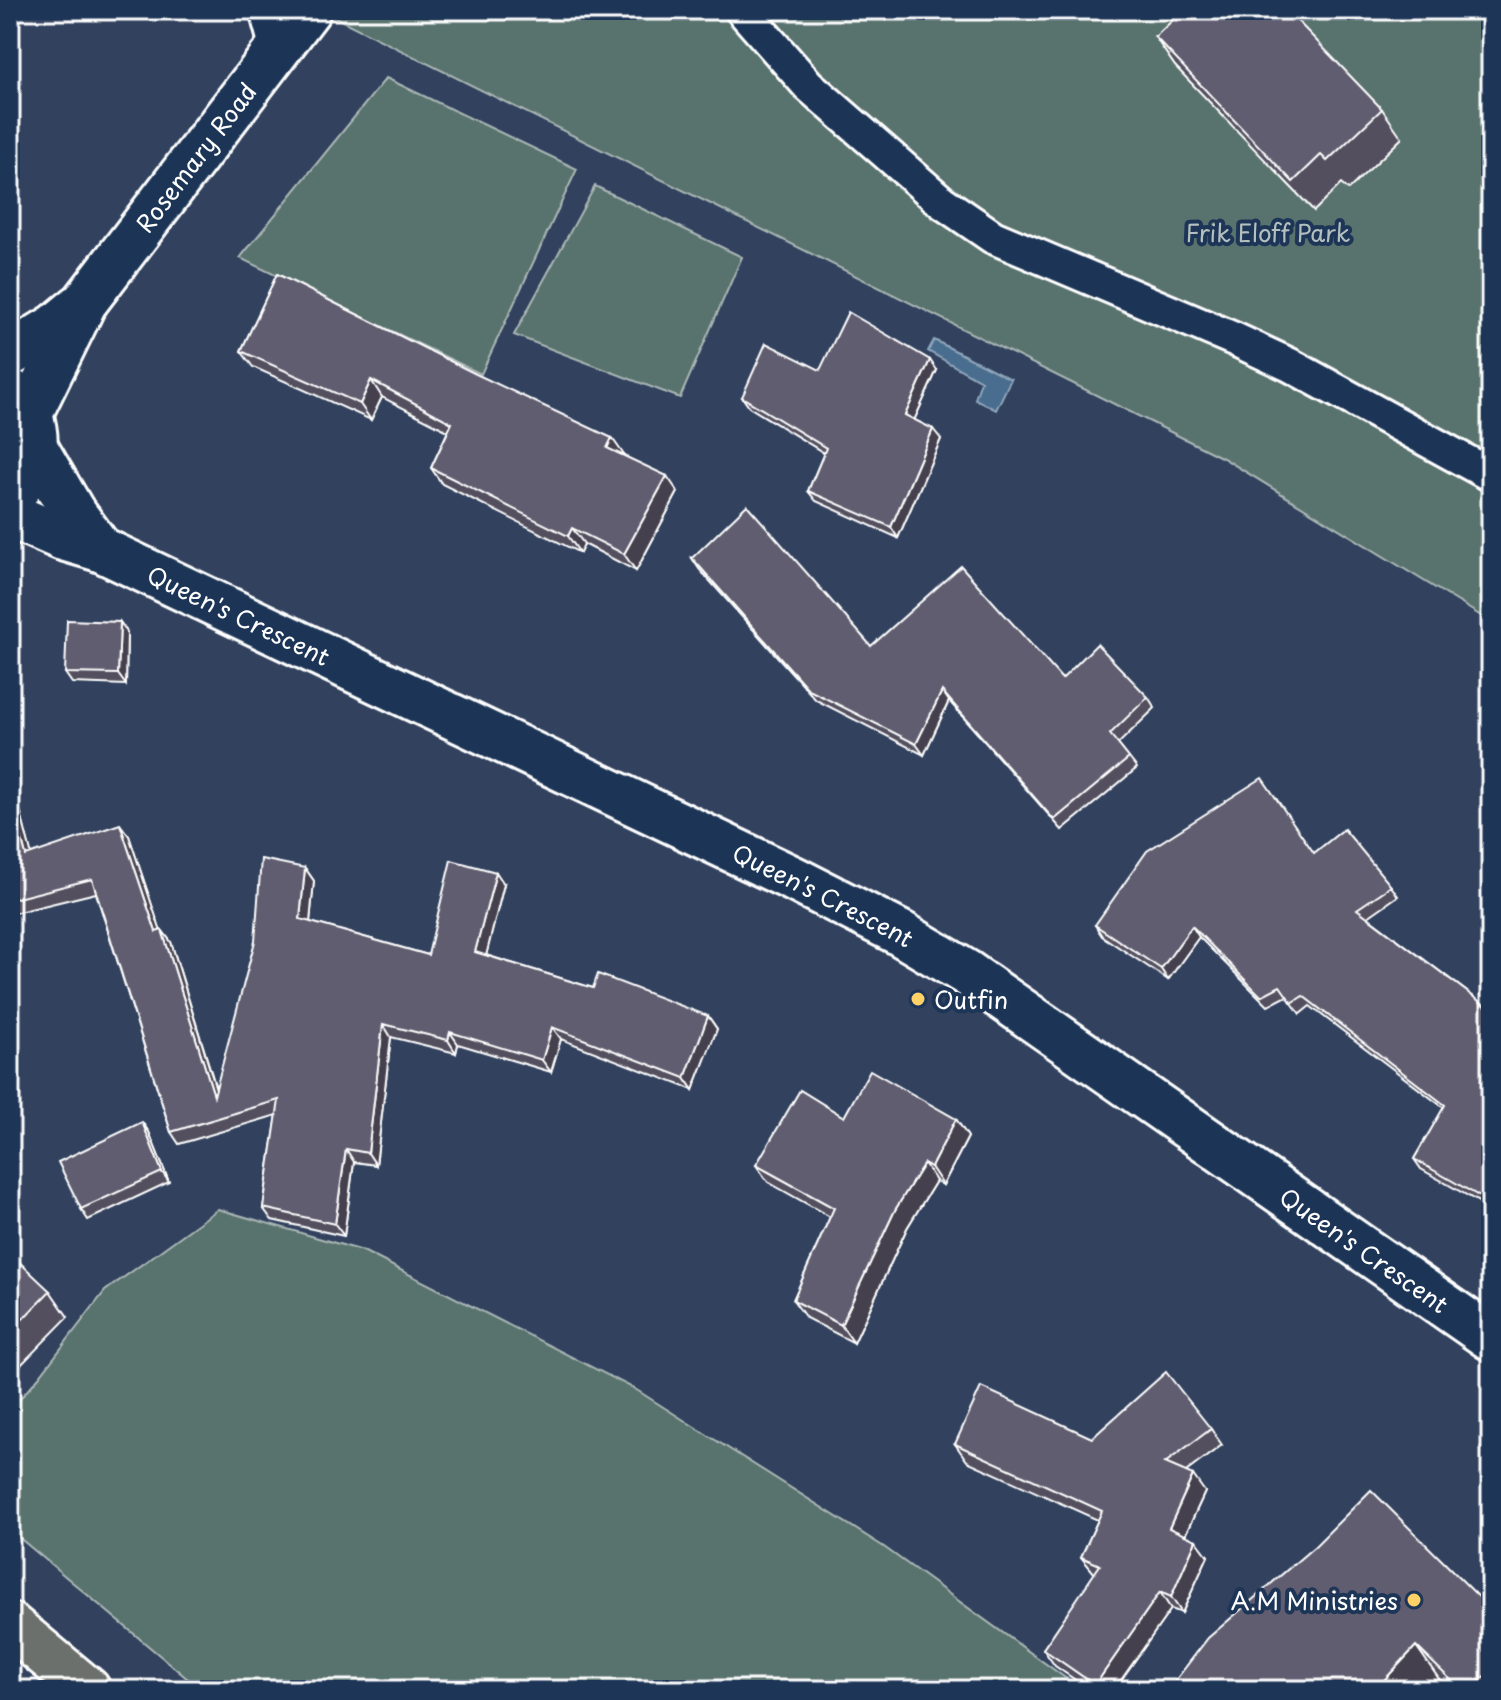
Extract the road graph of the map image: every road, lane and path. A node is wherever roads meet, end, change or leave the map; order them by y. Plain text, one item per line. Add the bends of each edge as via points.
1 (308, 10) edge
2 (742, 10) edge
3 (272, 30) edge
4 (84, 303) junction
5 (10, 354) edge
6 (25, 418) edge
7 (1491, 475) edge
8 (10, 495) edge
9 (10, 515) edge
10 (100, 549) junction
11 (1491, 1338) edge
12 (10, 1625) edge
13 (88, 1690) edge

1 - 3 street, Rosemary Road
2 - 7 lane via 808,85 942,202 993,237 1290,365
3 - 4 street, Rosemary Road
4 - 5 street, Rosemary Road
4 - 6 street, Rosemary Road
6 - 8 street, Rosemary Road via 24,484
6 - 10 street, Queen's Crescent via 72,511
9 - 10 street, Queen's Crescent
10 - 11 street, Queen's Crescent via 900,933 967,973
12 - 13 main road

